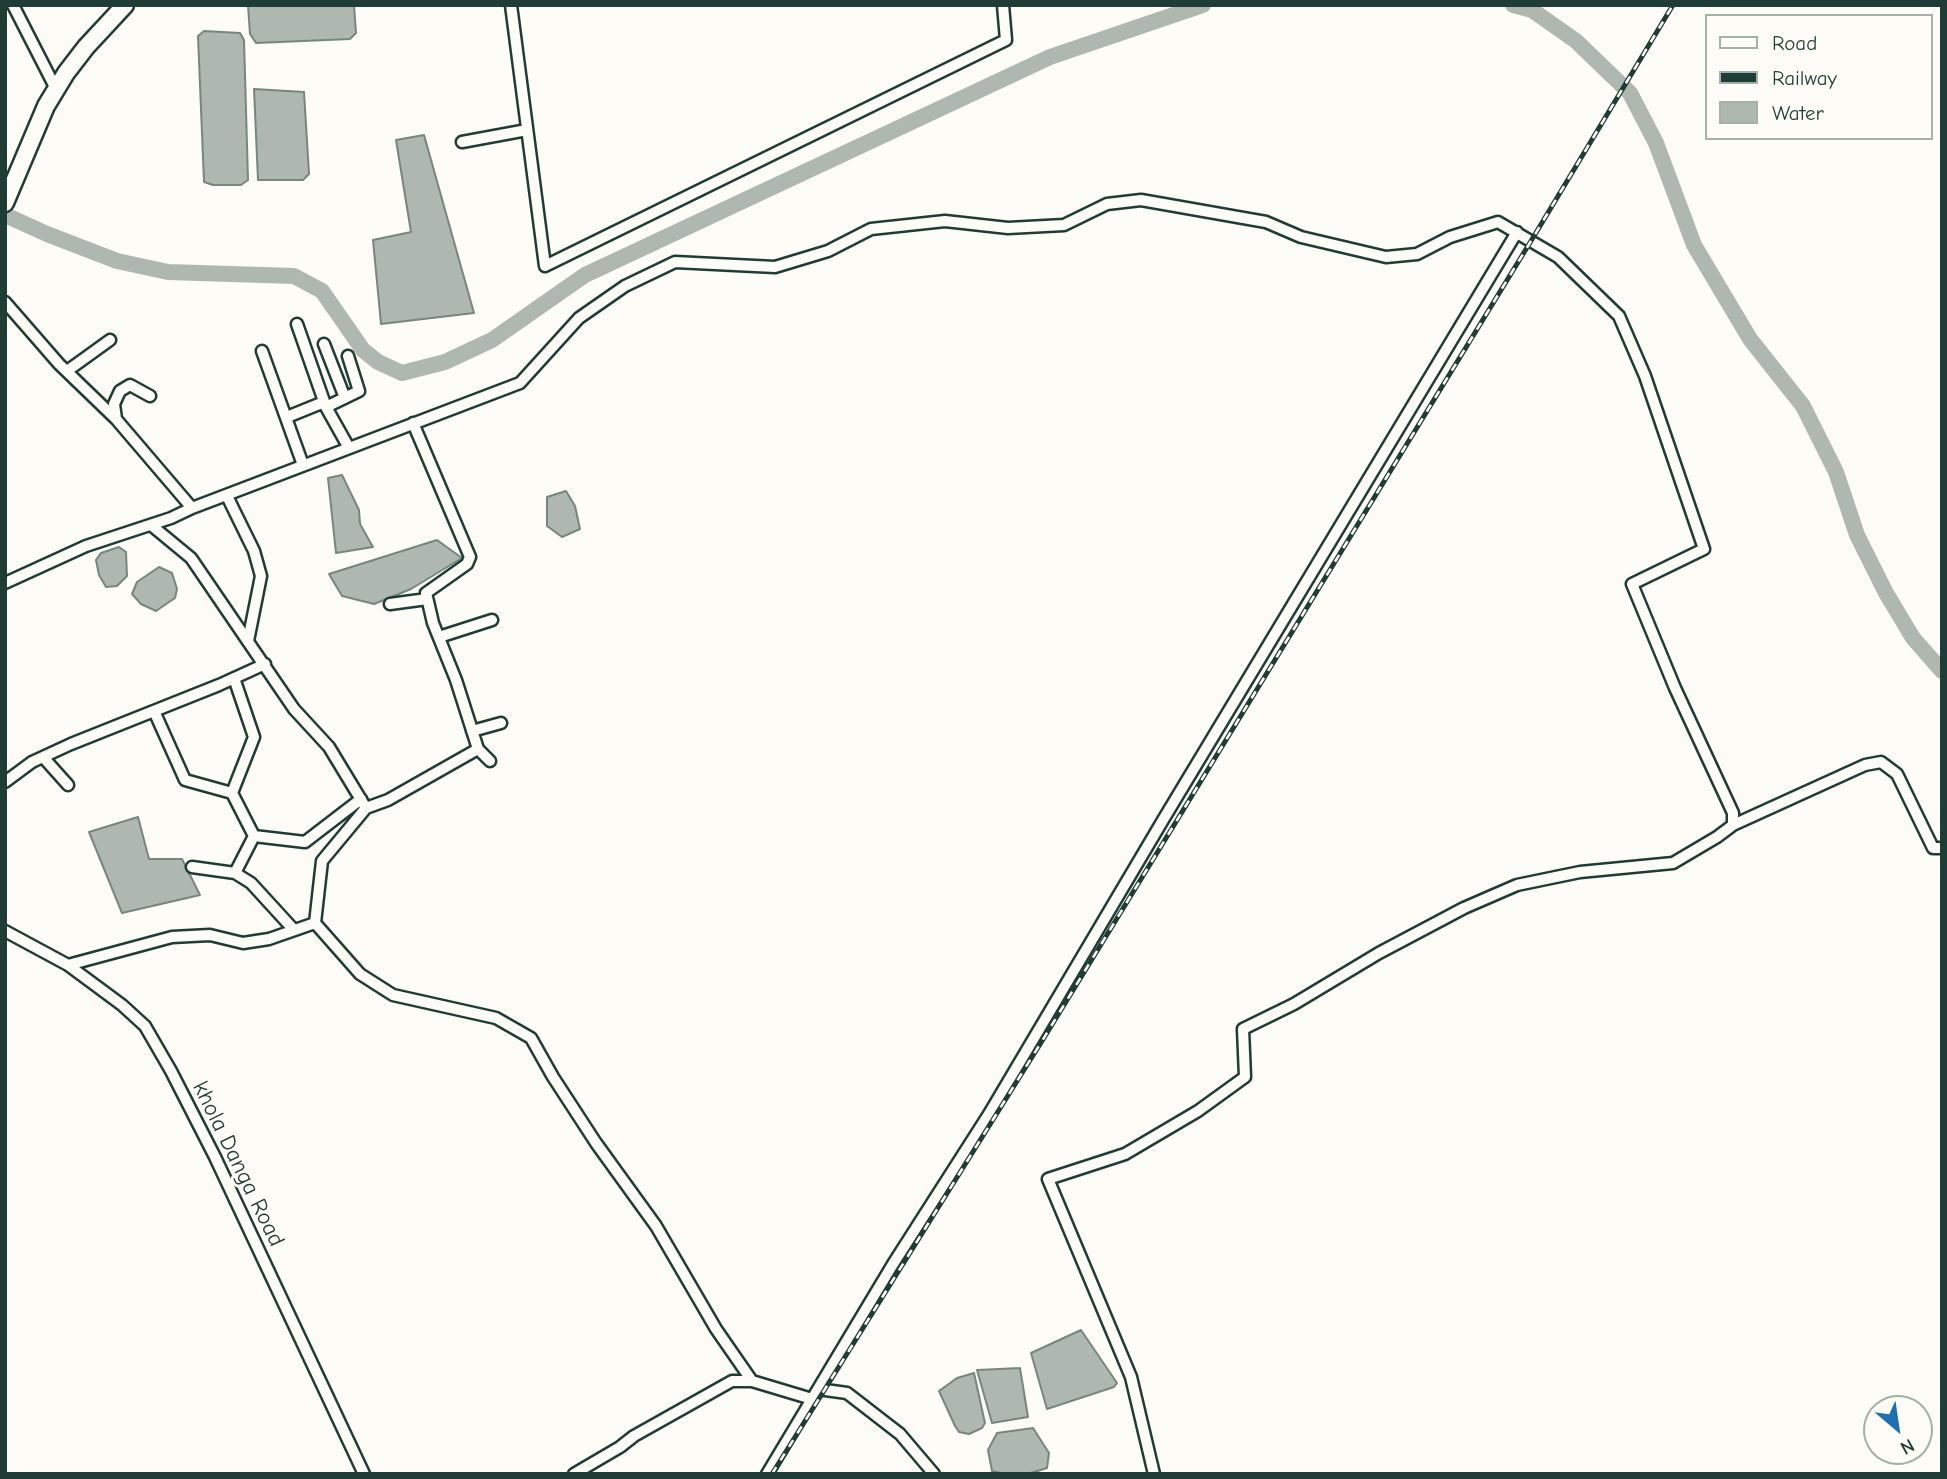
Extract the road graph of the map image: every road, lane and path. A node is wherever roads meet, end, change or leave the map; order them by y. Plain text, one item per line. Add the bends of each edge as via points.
1 (13, 5) edge
2 (125, 5) edge
3 (511, 5) edge
4 (1003, 5) edge
5 (56, 89) junction
6 (527, 130) junction
7 (462, 142) dead end
8 (7, 199) edge
9 (1517, 232) junction
10 (5, 302) edge
11 (297, 324) dead end
12 (110, 340) dead end
13 (324, 344) dead end
14 (262, 351) dead end
15 (348, 356) dead end
16 (67, 371) junction
17 (150, 396) dead end
18 (345, 398) junction
19 (325, 404) junction
20 (287, 416) junction
21 (116, 419) junction
22 (413, 423) junction
23 (349, 448) junction
24 (303, 465) junction
25 (227, 496) junction
26 (192, 508) junction
27 (151, 524) junction
28 (5, 583) edge
29 (427, 598) junction
30 (390, 604) dead end
31 (492, 620) dead end
32 (439, 637) junction
33 (248, 641) junction
34 (265, 664) junction
35 (234, 678) junction
36 (153, 711) junction
37 (501, 723) dead end
38 (472, 732) junction
39 (478, 749) junction
40 (43, 757) junction
41 (490, 761) dead end
42 (5, 782) edge
43 (68, 785) dead end
44 (232, 793) junction
45 (363, 804) junction
46 (1733, 825) junction
47 (254, 836) junction
48 (1942, 848) edge
49 (192, 867) dead end
50 (235, 873) junction
51 (315, 923) junction
52 (294, 930) junction
53 (5, 932) edge
54 (68, 965) junction
55 (752, 1381) junction
56 (818, 1389) junction
57 (812, 1399) junction
58 (364, 1474) edge
59 (574, 1474) edge
60 (767, 1474) edge
61 (934, 1474) edge
62 (1154, 1474) edge

1 - 5 street
2 - 5 highway
3 - 6 street
4 - 6 street via 1006,40 545,266
5 - 8 highway
6 - 7 street
9 - 22 street via 1498,222 1450,237 1417,254 1387,257 1301,237 1266,222 1141,200 1107,204 1064,225 1008,228 945,220 871,229 828,251 775,267 675,262 625,286 579,318 520,383
9 - 46 street via 1558,257 1619,316 1645,376 1704,549 1632,584 1733,813
9 - 56 street via 989,1114
10 - 16 street
11 - 19 street
12 - 16 street
13 - 18 street
14 - 20 street
15 - 18 street via 359,391
16 - 21 street
17 - 21 street via 130,385 120,391 114,404
18 - 19 street
19 - 20 street
19 - 23 street
20 - 24 street
21 - 26 street
22 - 23 street
22 - 29 street via 470,557 467,564 426,593
23 - 24 street
24 - 25 street
25 - 26 street
25 - 33 street via 261,576
26 - 27 street
27 - 28 street via 86,546
27 - 33 street via 191,558
29 - 30 street
29 - 32 street
31 - 32 street
32 - 38 street
33 - 34 street
34 - 35 street
34 - 45 street via 294,709 329,747
35 - 36 street
35 - 44 street via 254,737
36 - 40 street
36 - 44 street via 186,780
37 - 38 street
38 - 39 street
39 - 41 street
39 - 45 street via 388,800
40 - 42 street
40 - 43 street
44 - 47 street
45 - 47 street via 304,842
45 - 51 street via 322,861
46 - 48 street via 1865,765 1881,762 1897,774 1933,848
46 - 62 street via 1673,863 1580,872 1517,886 1464,908 1243,1029 1245,1077 1198,1111 1125,1154 1048,1179 1131,1377
47 - 50 street
49 - 50 street
50 - 52 street via 251,883
51 - 52 street
51 - 55 street via 360,974 393,995 496,1018 531,1038
52 - 54 street via 243,943 209,935 172,937
53 - 54 street, khola Danga Road
54 - 58 street, khola Danga Road via 145,1026 215,1157
55 - 57 street
55 - 59 street via 732,1381
56 - 57 street
56 - 61 street via 847,1393 900,1434
57 - 60 street

